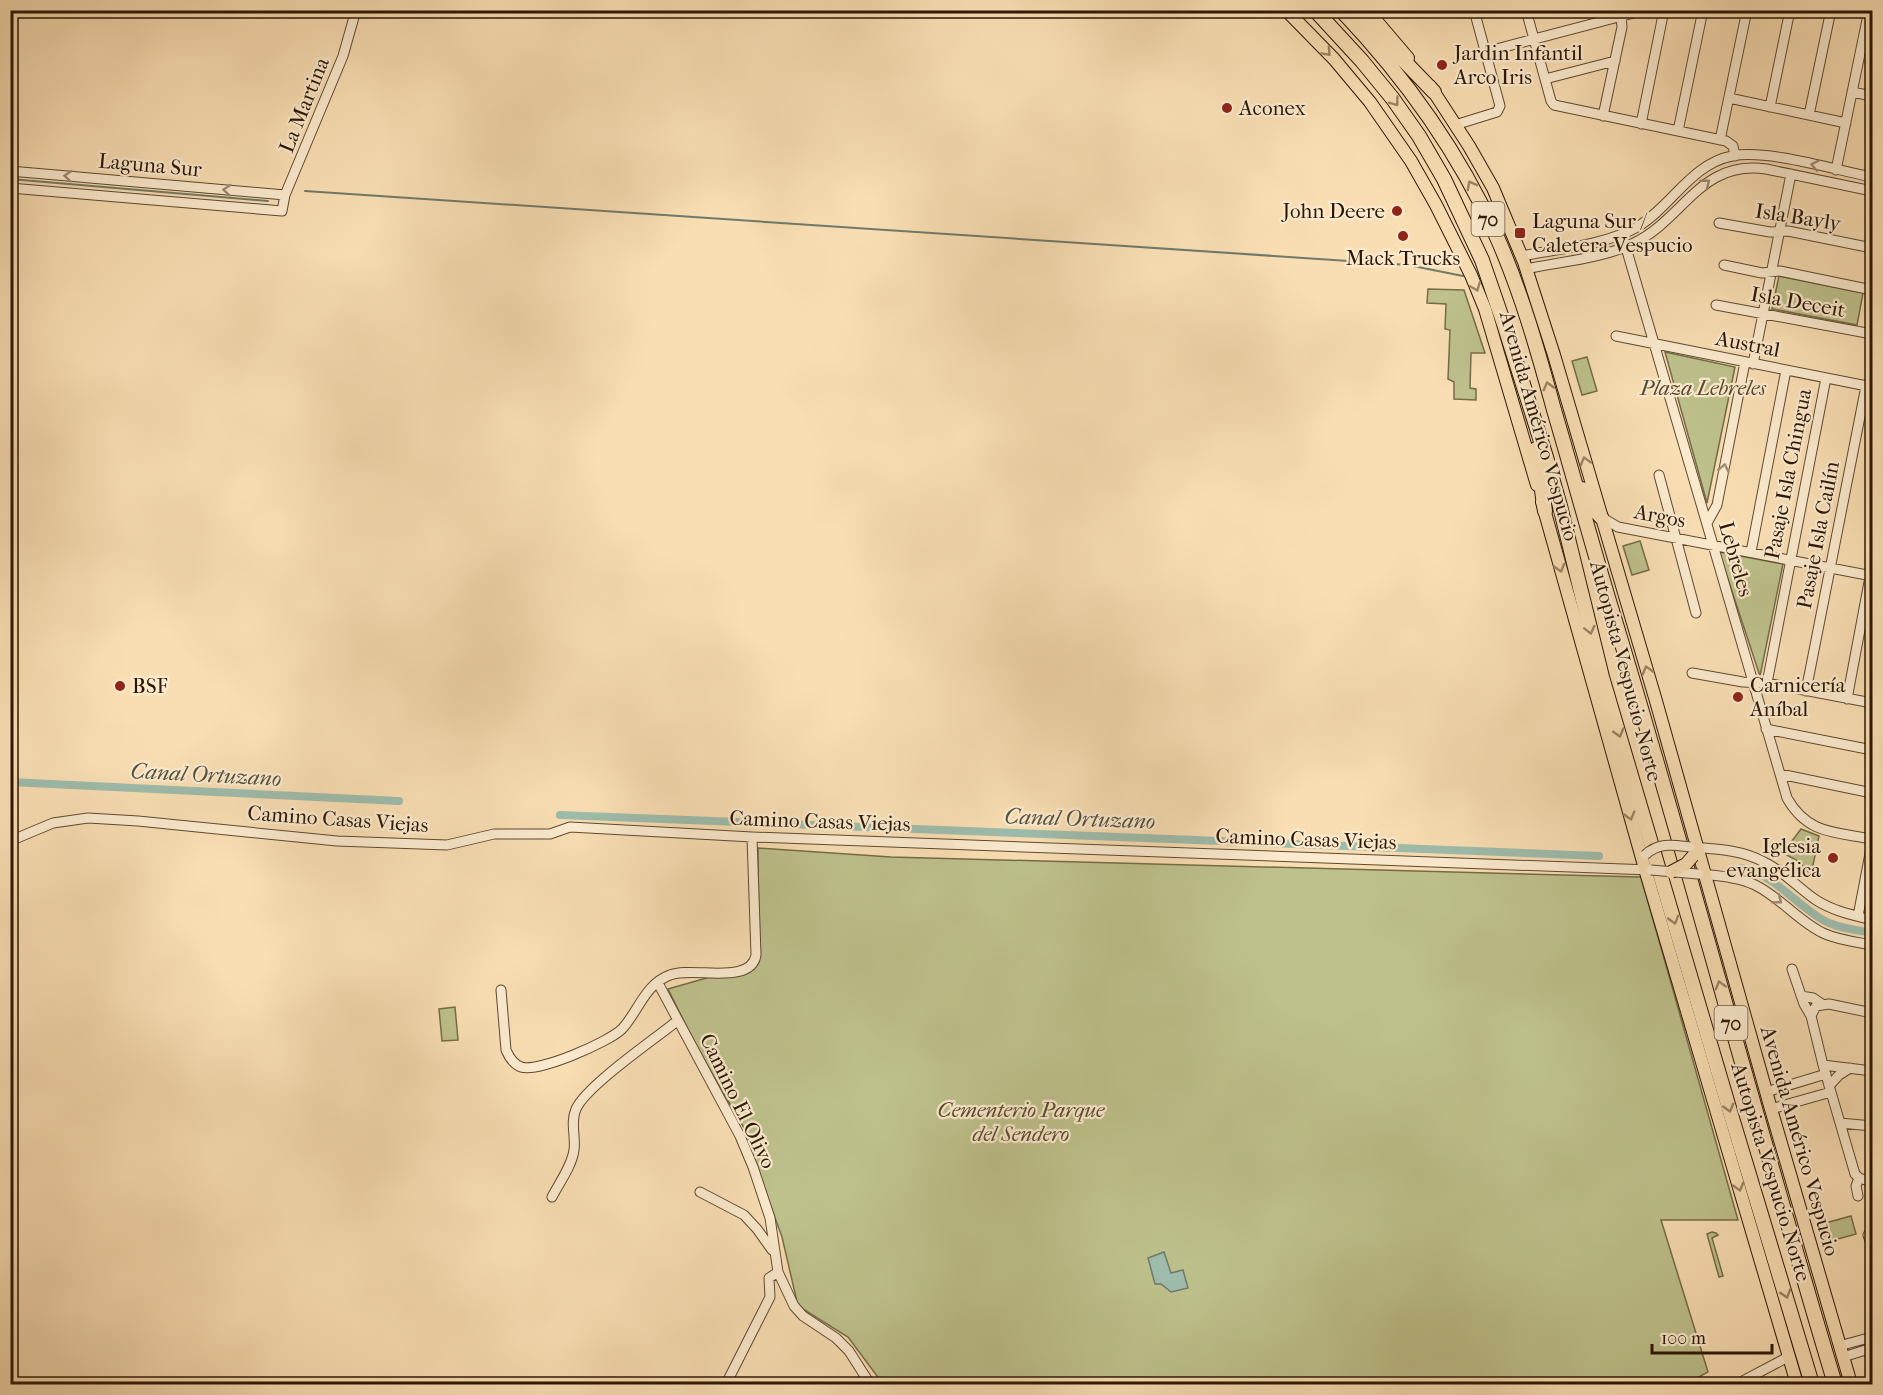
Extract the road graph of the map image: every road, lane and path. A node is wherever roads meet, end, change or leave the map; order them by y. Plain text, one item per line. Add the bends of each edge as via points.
1 (356, 10) edge
2 (1286, 10) edge
3 (1315, 10) edge
4 (1341, 10) edge
5 (1355, 10) edge
6 (1367, 10) edge
7 (1474, 10) edge
8 (1526, 10) edge
9 (1645, 10) edge
10 (1664, 10) edge
11 (1703, 10) edge
12 (1747, 10) edge
13 (1790, 10) edge
14 (1831, 10) edge
15 (1869, 10) edge
16 (1621, 17) junction
17 (1534, 39) junction
18 (1485, 52) junction
19 (1615, 61) junction
20 (1545, 79) junction
21 (1434, 92) junction
22 (1852, 92) junction
23 (1872, 96) edge
24 (1729, 98) junction
25 (1770, 107) junction
26 (1809, 115) junction
27 (1603, 116) junction
28 (1846, 123) junction
29 (1641, 124) junction
30 (1455, 125) junction
31 (1678, 131) junction
32 (1720, 140) junction
33 (1735, 156) junction
34 (1836, 170) junction
35 (10, 171) edge
36 (1791, 174) junction
37 (1872, 177) edge
38 (10, 188) edge
39 (125, 189) junction
40 (1872, 191) edge
41 (285, 195) junction
42 (282, 211) joint
43 (1719, 223) dead end
44 (1779, 231) junction
45 (1622, 234) junction
46 (1626, 247) junction
47 (1872, 248) edge
48 (1522, 256) junction
49 (1724, 265) dead end
50 (1526, 269) junction
51 (1771, 272) junction
52 (1872, 290) edge
53 (1716, 305) dead end
54 (1763, 313) junction
55 (1872, 334) edge
56 (1616, 336) dead end
57 (1655, 345) junction
58 (1749, 363) junction
59 (1786, 370) junction
60 (1826, 378) junction
61 (1869, 387) edge
62 (1529, 402) junction
63 (1569, 462) junction
64 (1659, 475) dead end
65 (1545, 511) junction
66 (1601, 517) junction
67 (1707, 523) junction
68 (1618, 526) junction
69 (1607, 536) junction
70 (1676, 538) junction
71 (1713, 545) junction
72 (1751, 552) junction
73 (1789, 560) junction
74 (1830, 568) junction
75 (1872, 573) edge
76 (1696, 613) dead end
77 (1692, 673) dead end
78 (1753, 683) junction
79 (1767, 683) junction
80 (1806, 691) junction
81 (1847, 699) junction
82 (1872, 704) edge
83 (1766, 729) junction
84 (1872, 750) edge
85 (1780, 774) junction
86 (1872, 793) edge
87 (752, 837) junction
88 (10, 841) edge
89 (1872, 841) edge
90 (1694, 850) junction
91 (1644, 864) junction
92 (1671, 872) junction
93 (1701, 874) junction
94 (1858, 916) junction
95 (1872, 920) edge
96 (1872, 945) edge
97 (1792, 969) dead end
98 (658, 982) junction
99 (501, 990) dead end
100 (1801, 996) junction
101 (1816, 1009) junction
102 (1872, 1012) edge
103 (677, 1022) junction
104 (1850, 1068) junction
105 (1825, 1070) junction
106 (1872, 1071) edge
107 (1830, 1089) junction
108 (1766, 1092) junction
109 (1771, 1109) junction
110 (1840, 1123) junction
111 (1872, 1126) edge
112 (1859, 1178) junction
113 (1872, 1182) edge
114 (700, 1192) dead end
115 (1858, 1196) dead end
116 (552, 1197) dead end
117 (1868, 1235) dead end
118 (1872, 1245) edge
119 (775, 1255) junction
120 (778, 1272) junction
121 (1872, 1339) edge
122 (1872, 1348) edge
123 (1841, 1352) junction
124 (1788, 1357) junction
125 (726, 1384) edge
126 (870, 1384) edge
127 (1737, 1384) edge
128 (1797, 1384) edge
129 (1812, 1384) edge
130 (1835, 1384) edge
131 (1851, 1384) edge

1 - 41 street, La Martina via 343,56
2 -> 65 main road, Avenida Américo Vespucio via 1370,102 1436,205 1485,309
3 -> 62 highway, Autopista Vespucio Norte / 70 via 1393,99 1444,179 1484,266
63 -> 4 highway, Autopista Vespucio Norte / 70 via 1523,304 1484,211 1447,144 1412,92
5 - 21 highway
6 - 21 main road, Avenida Américo Vespucio
7 - 18 street
8 - 17 street
9 - 16 street
10 - 29 street
11 - 31 street
12 - 24 street
13 - 25 street
14 - 26 street
15 - 22 street
16 - 17 street
16 - 19 street
17 - 18 street
17 - 20 street
18 - 30 street via 1499,109
19 - 20 street
19 - 27 street
20 - 27 street via 1553,104
21 - 30 main road, Avenida Américo Vespucio
22 - 23 street
22 - 28 street
24 - 25 street
24 - 32 street
25 - 26 street
26 - 28 street
27 - 29 street
28 - 34 street
29 - 31 street
30 - 48 main road, Avenida Américo Vespucio via 1492,188
31 - 32 street
32 - 33 street via 1731,144
34 -> 33 street via 1773,157
33 - 45 street via 1718,160 1701,171 1648,220
34 - 37 street
39 -> 35 street, Laguna Sur
36 - 40 street
36 - 44 street
46 -> 36 street via 1658,228 1703,185 1722,173 1751,167
38 - 39 street, Laguna Sur
41 -> 39 street, Laguna Sur
39 - 42 street, Laguna Sur
41 - 42 street, La Martina
43 - 44 street, Isla Bayly
44 - 47 street, Isla Bayly
44 - 51 street
45 - 46 street, Lebreles
45 - 48 street
46 - 50 street
46 - 57 street, Lebreles
48 - 50 main road, Avenida Américo Vespucio
49 - 51 street
66 -> 50 main road, Avenida Américo Vespucio
51 - 52 street
51 - 54 street
53 - 54 street, Isla Deceit
54 - 55 street, Isla Deceit
54 - 58 street
56 - 57 street, Austral
57 - 58 street, Austral
57 - 67 street, Lebreles
58 - 59 street, Austral
67 -> 58 street via 1717,505
59 - 60 street, Austral
59 - 72 street
60 - 61 street, Austral
60 - 73 street, Pasaje Isla Chingua
61 - 74 street, Pasaje Isla Cailín
62 - 65 highway
62 -> 129 highway, Autopista Vespucio Norte / 70 via 1560,506 1602,677
63 - 66 highway via 1585,496
130 -> 63 highway, Autopista Vespucio Norte / 70
64 - 70 street
65 -> 91 main road, Avenida Américo Vespucio
66 - 68 street, Argos
66 - 69 main road, Avenida Américo Vespucio
67 - 71 street, Lebreles
68 - 69 street, Argos
68 - 70 street, Argos
90 -> 69 main road, Avenida Américo Vespucio
70 - 71 street, Argos
70 - 76 street
71 - 72 street, Argos
71 - 78 street, Lebreles
72 - 73 street, Argos
73 - 74 street, Argos
73 - 79 street, Pasaje Isla Chingua
74 - 75 street, Argos
74 - 80 street, Pasaje Isla Cailín
75 - 81 street
77 - 78 street
78 - 79 street
78 - 83 street, Lebreles
79 - 80 street
80 - 81 street
81 - 82 street
83 - 84 street
83 - 85 street, Lebreles
85 - 86 street
85 - 89 street, Lebreles via 1791,804 1810,824
87 - 88 street, Camino Casas Viejas via 570,827 550,834 494,834 447,845 337,841 88,818 53,823
87 - 91 street, Camino Casas Viejas
87 - 98 street via 756,955 753,965 743,971 725,973 670,974
89 - 94 street
90 - 91 street, bridge via 1664,845 1653,849
90 - 92 main road, bridge via 1686,864
90 - 93 main road, Avenida Américo Vespucio
90 - 94 street via 1732,851 1753,857 1784,873 1824,904
91 - 92 street, Camino Casas Viejas, bridge
91 -> 124 main road, Avenida Américo Vespucio
92 - 93 street, Camino Casas Viejas, bridge
93 -> 96 street, Camino Casas Viejas via 1743,880 1824,933
93 - 108 main road, Avenida Américo Vespucio
94 - 95 street
97 - 100 street
98 - 99 street via 612,1037 535,1067 521,1067 506,1050
98 - 103 street, Camino El Olivo
100 - 101 street via 1813,998
100 - 101 street via 1805,1008
101 - 102 street
101 - 105 street
103 - 116 street via 597,1085 577,1106 573,1116 573,1154
103 - 119 street, Camino El Olivo via 740,1136 770,1218
104 - 105 street
104 - 106 street
104 - 107 street via 1839,1075
105 - 107 street
105 - 108 street
107 - 109 street
107 - 110 street
108 - 109 main road, Avenida Américo Vespucio
109 - 123 main road, Avenida Américo Vespucio
110 - 111 street
110 - 112 street
112 - 113 street
112 - 115 street
114 - 119 street via 744,1215
117 - 118 street
119 - 120 street, Camino El Olivo
120 - 125 street via 769,1278 770,1297
120 - 126 street, Camino El Olivo via 803,1316 849,1351
121 - 123 street
122 - 123 street
123 - 131 main road, Avenida Américo Vespucio
124 - 127 street
124 - 128 main road, Avenida Américo Vespucio

